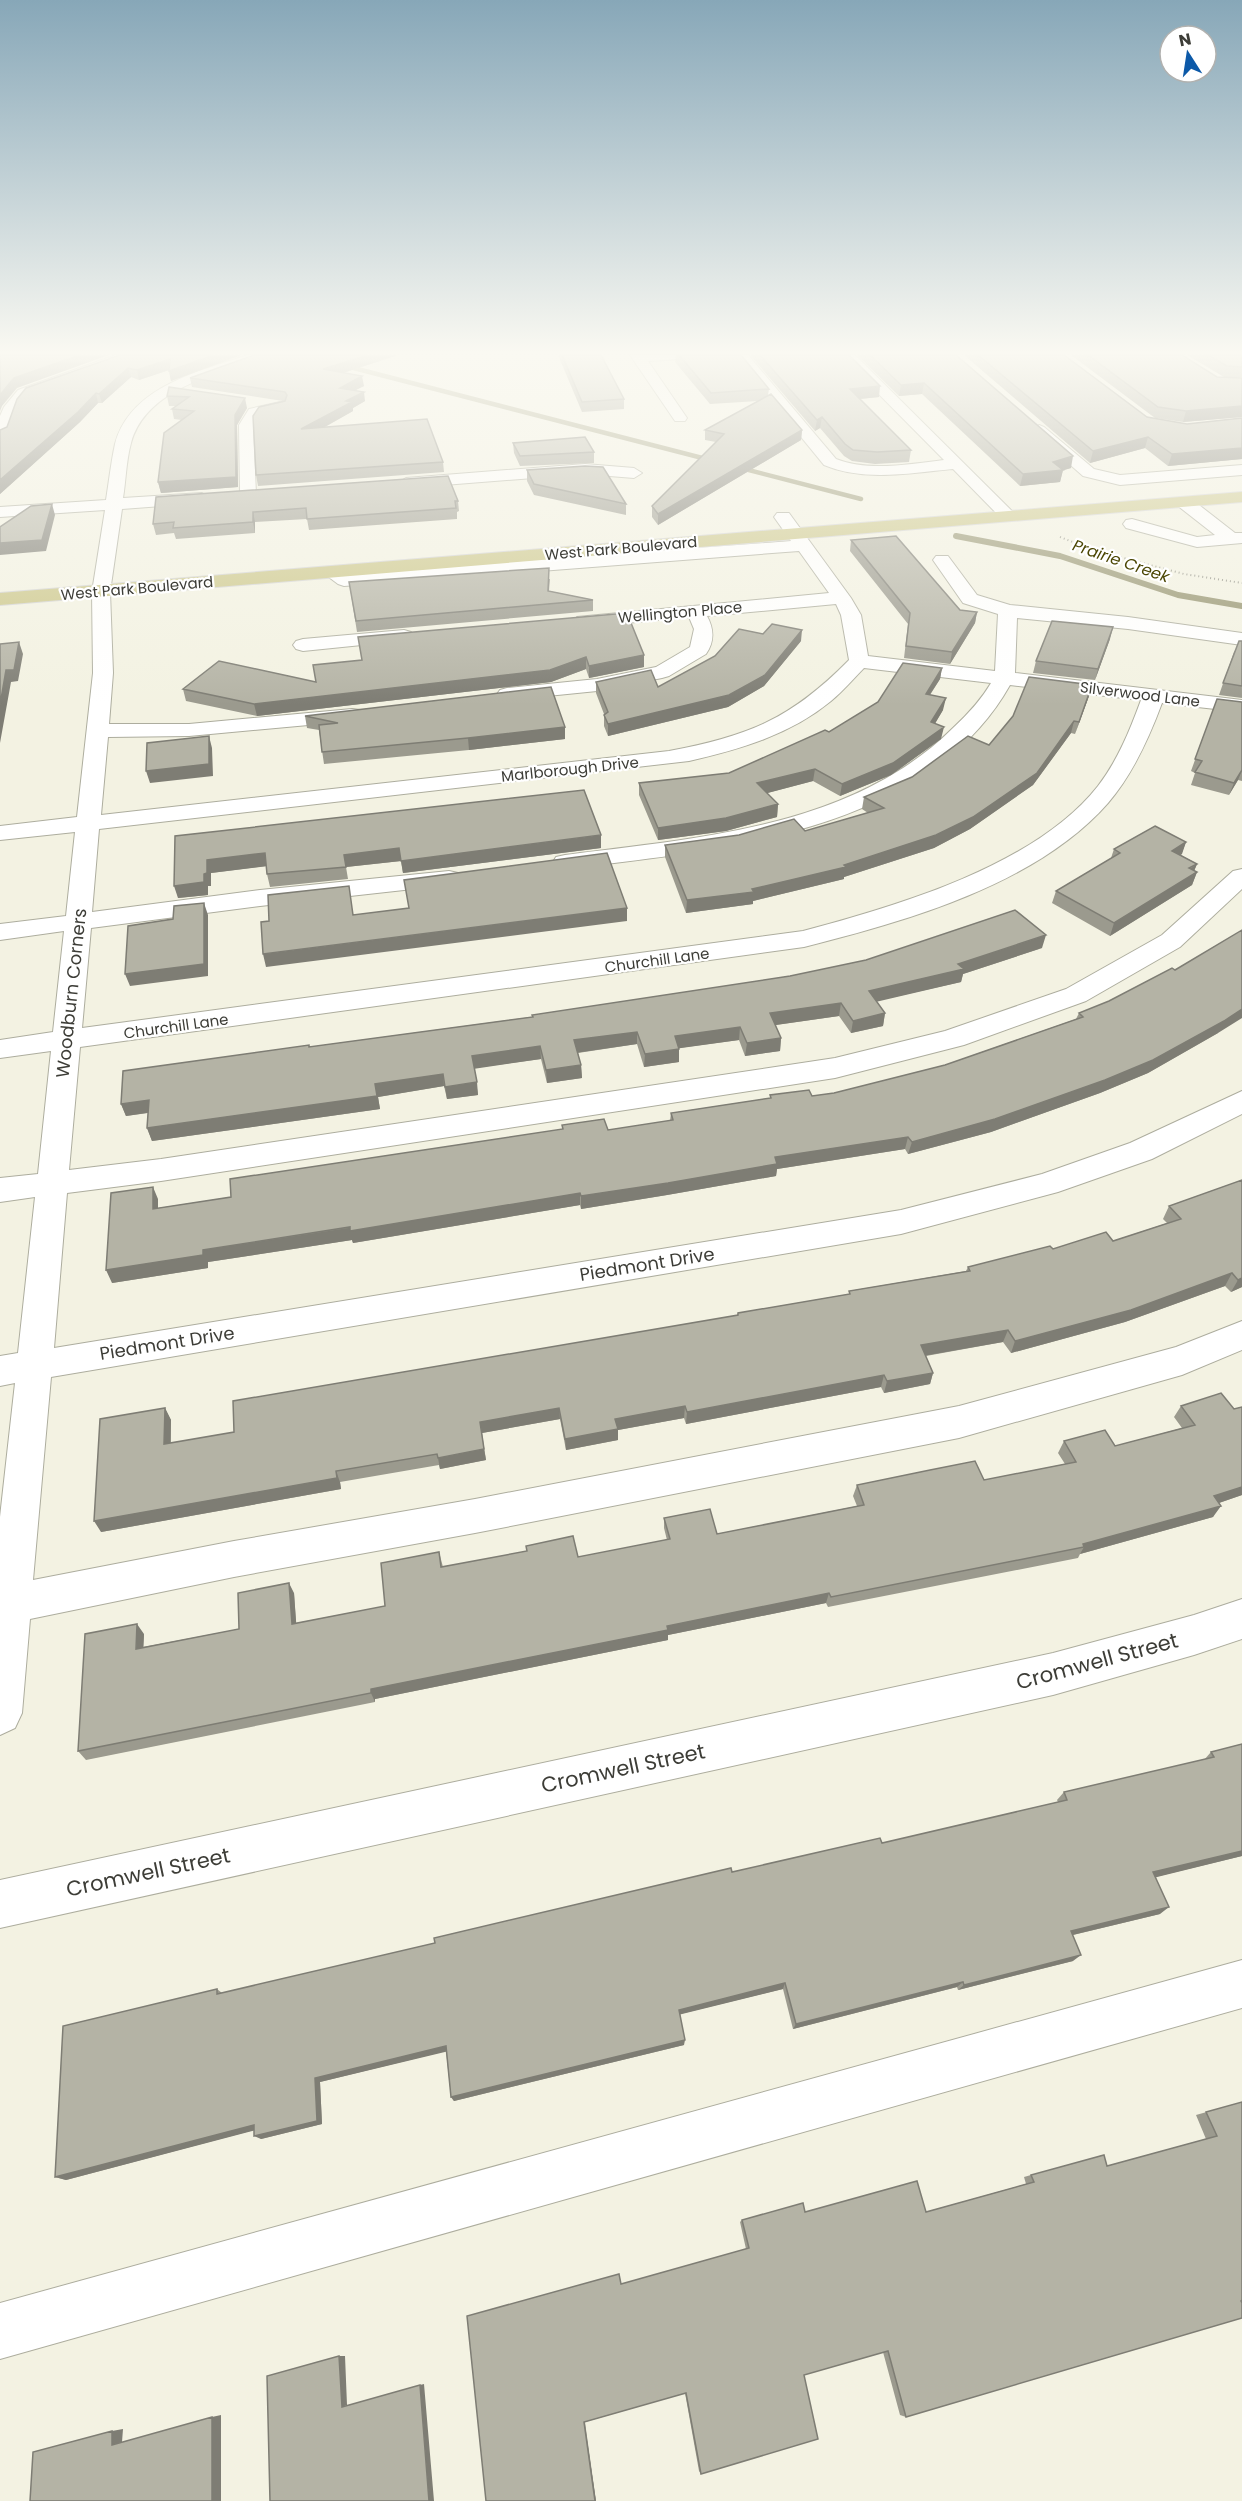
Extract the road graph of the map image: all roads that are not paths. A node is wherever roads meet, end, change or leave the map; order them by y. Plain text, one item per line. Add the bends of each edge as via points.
1 (120, 472) edge
2 (247, 472) edge
3 (549, 472) edge
4 (618, 472) edge
5 (965, 472) edge
6 (1088, 472) edge
7 (1221, 472) edge
8 (634, 473) dead end
9 (1242, 481) edge
10 (387, 484) edge
11 (248, 494) edge
12 (214, 497) edge
13 (1242, 497) edge
14 (993, 501) junction
15 (1184, 502) junction
16 (115, 504) junction
17 (874, 510) dead end
18 (0, 512) edge
19 (1009, 516) junction
20 (1132, 524) dead end
21 (791, 526) junction
22 (1237, 538) edge
23 (942, 560) dead end
24 (332, 572) joint
25 (101, 577) junction
26 (842, 598) junction
27 (0, 600) edge
28 (695, 611) junction
29 (1008, 611) junction
30 (564, 622) edge
31 (422, 635) edge
32 (1242, 639) edge
33 (303, 645) dead end
34 (859, 661) junction
35 (1003, 678) junction
36 (1154, 695) junction
37 (487, 697) edge
38 (1242, 706) edge
39 (373, 712) edge
40 (97, 731) junction
41 (88, 824) junction
42 (0, 833) edge
43 (545, 865) edge
44 (476, 874) edge
45 (1242, 876) edge
46 (79, 922) junction
47 (0, 932) edge
48 (66, 1041) junction
49 (0, 1049) edge
50 (1242, 1101) edge
51 (52, 1183) junction
52 (0, 1190) edge
53 (1242, 1335) edge
54 (34, 1365) junction
55 (0, 1371) edge
56 (8, 1599) edge
57 (1242, 1619) edge
58 (0, 1713) edge
59 (0, 1904) edge
60 (1242, 1984) edge
61 (0, 2331) edge

1 - 16 street, Woodburn Corners
2 - 11 street
3 - 10 street
4 - 8 street
5 - 14 street
6 - 7 street via 1120,480
9 - 14 main road
12 - 16 street
13 - 15 main road
14 - 17 main road
14 - 19 street
15 - 19 main road
15 - 22 street
16 - 18 street
16 - 25 street, Woodburn Corners
19 - 21 main road
20 - 22 street via 1197,542
21 - 24 street via 362,579 344,580
21 - 26 street
23 - 29 street via 970,599
24 - 25 main road, West Park Boulevard
25 - 27 main road, West Park Boulevard
25 - 40 street, Woodburn Corners via 103,673
26 - 28 street, Wellington Place
26 - 34 street via 851,615
28 - 30 street, Wellington Place
28 - 37 street via 704,629 699,650 662,672 597,685
29 - 32 street via 1128,622
29 - 35 street
31 - 33 street
34 - 35 street, Silverwood Lane
34 - 41 street, Marlborough Drive via 824,697 786,721 758,734 694,753
35 - 36 street, Silverwood Lane
35 - 43 street via 961,738 928,764 900,782 828,812 728,840
36 - 38 street, Silverwood Lane
36 - 48 street, Churchill Lane via 1141,733 1110,785 1070,825 1008,867 894,915 804,939
39 - 40 street via 189,730
40 - 41 street, Woodburn Corners
41 - 42 street, Marlborough Drive
41 - 46 street, Woodburn Corners
44 - 46 street
45 - 51 street via 1171,941 1076,995 906,1051 835,1068
46 - 47 street
46 - 48 street, Woodburn Corners
48 - 49 street, Churchill Lane
48 - 51 street, Woodburn Corners
50 - 54 street, Piedmont Drive via 1140,1151 1047,1184 901,1222
51 - 52 street
51 - 54 street, Woodburn Corners
53 - 56 street via 1182,1360 959,1422 498,1511
54 - 55 street, Piedmont Drive
54 - 56 street, Woodburn Corners
56 - 58 street, Woodburn Corners
57 - 59 street, Cromwell Street via 1053,1674
60 - 61 street

